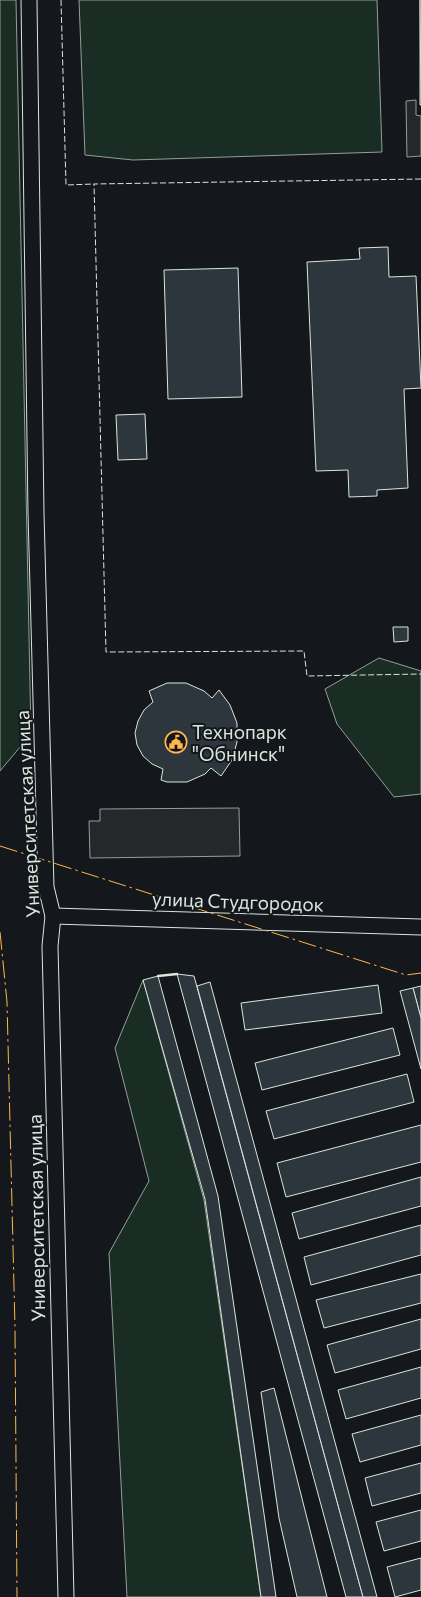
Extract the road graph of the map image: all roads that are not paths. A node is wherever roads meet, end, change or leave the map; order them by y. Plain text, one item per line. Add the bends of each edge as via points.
1 (29, 0) edge
2 (53, 916) junction
3 (421, 927) edge
4 (66, 1597) edge

1 - 2 street, Университетская улица via 36,513 46,887
2 - 3 street, улица Студгородок
2 - 4 street, Университетская улица via 50,946

